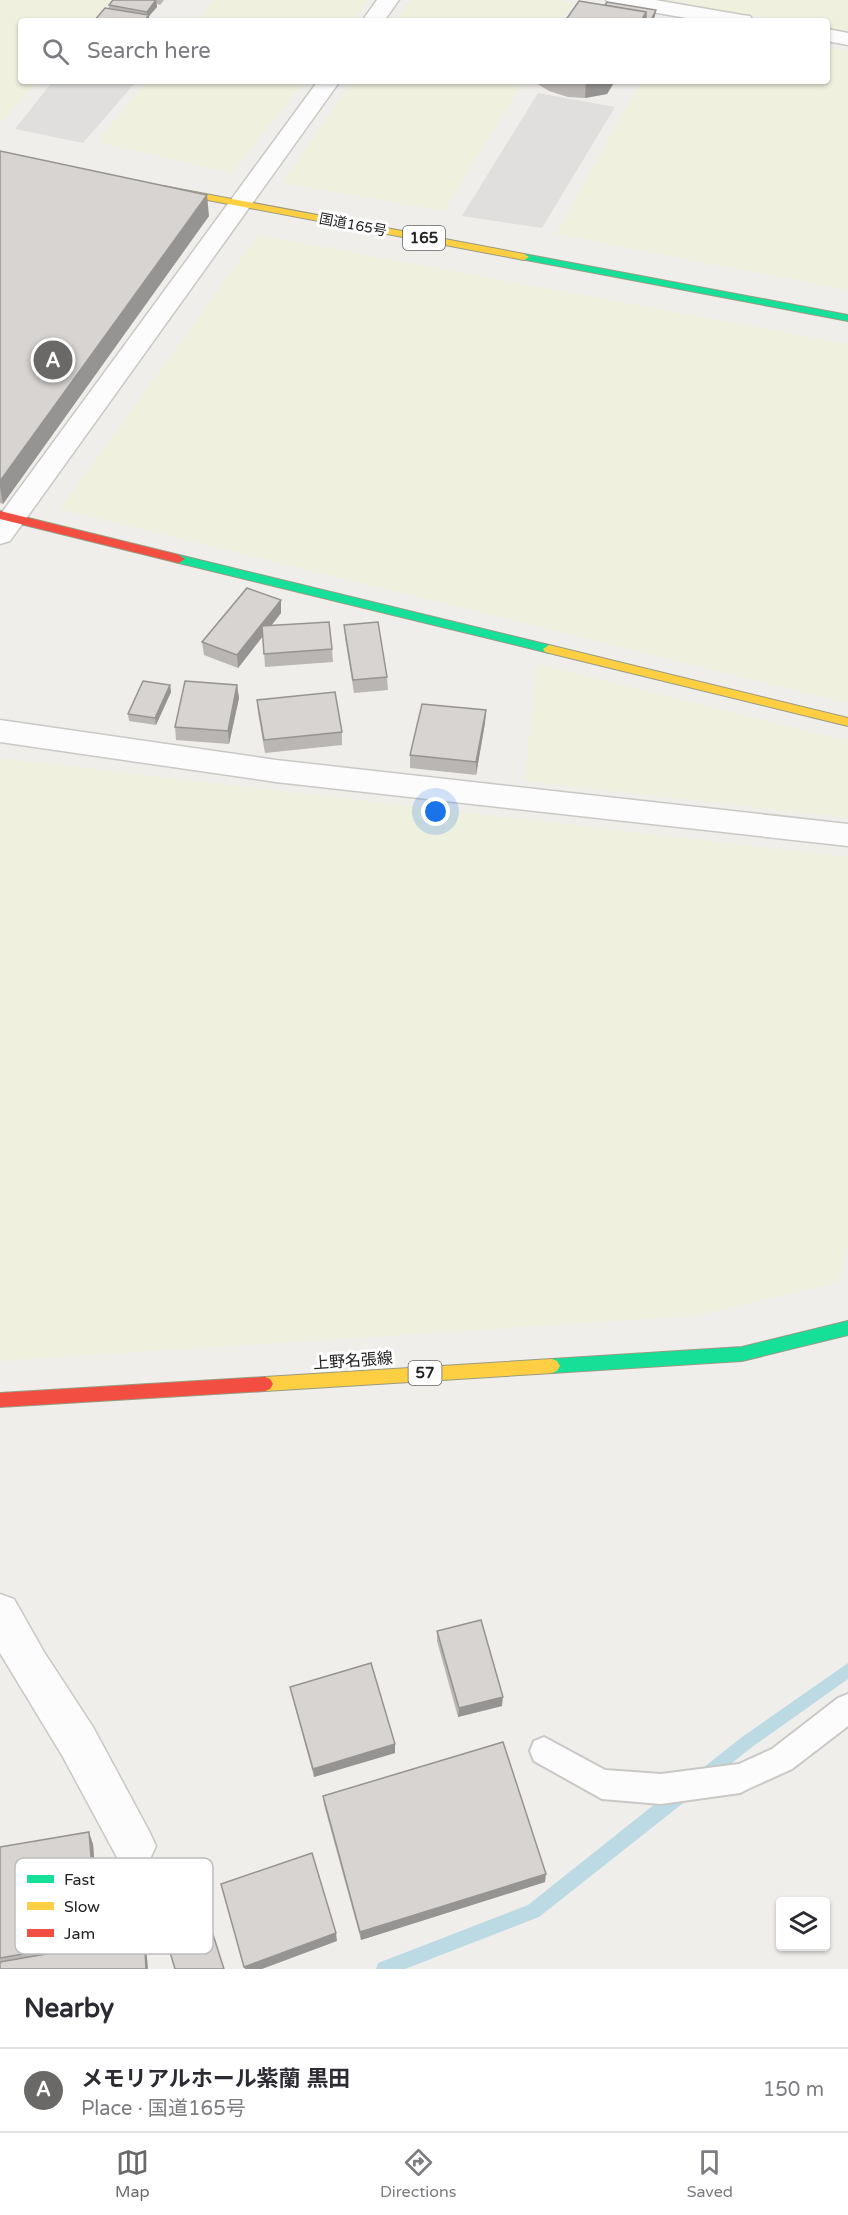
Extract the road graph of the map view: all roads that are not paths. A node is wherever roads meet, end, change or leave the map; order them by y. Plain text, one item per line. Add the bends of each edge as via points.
1 (388, 0) edge
2 (617, 0) edge
3 (375, 18) edge
4 (724, 18) edge
5 (830, 36) edge
6 (848, 39) edge
7 (327, 84) edge
8 (149, 186) edge
9 (241, 204) junction
10 (848, 318) edge
11 (4, 522) edge
12 (848, 722) edge
13 (0, 731) edge
14 (848, 835) edge
15 (848, 1328) edge
16 (0, 1400) edge
17 (0, 1613) edge
18 (848, 1708) edge
19 (544, 1751) dead end
20 (134, 1846) dead end

1 - 3 street
2 - 4 street
5 - 6 street
7 - 9 street
8 - 9 main road, 国道165号 / 165
9 - 10 main road, 国道165号 / 165
9 - 11 street
11 - 12 main road
13 - 14 street via 276,771
15 - 16 main road, 上野名張線 / 57 via 742,1354
17 - 20 street via 78,1742
18 - 19 lane via 782,1759 740,1778 661,1789 602,1784

